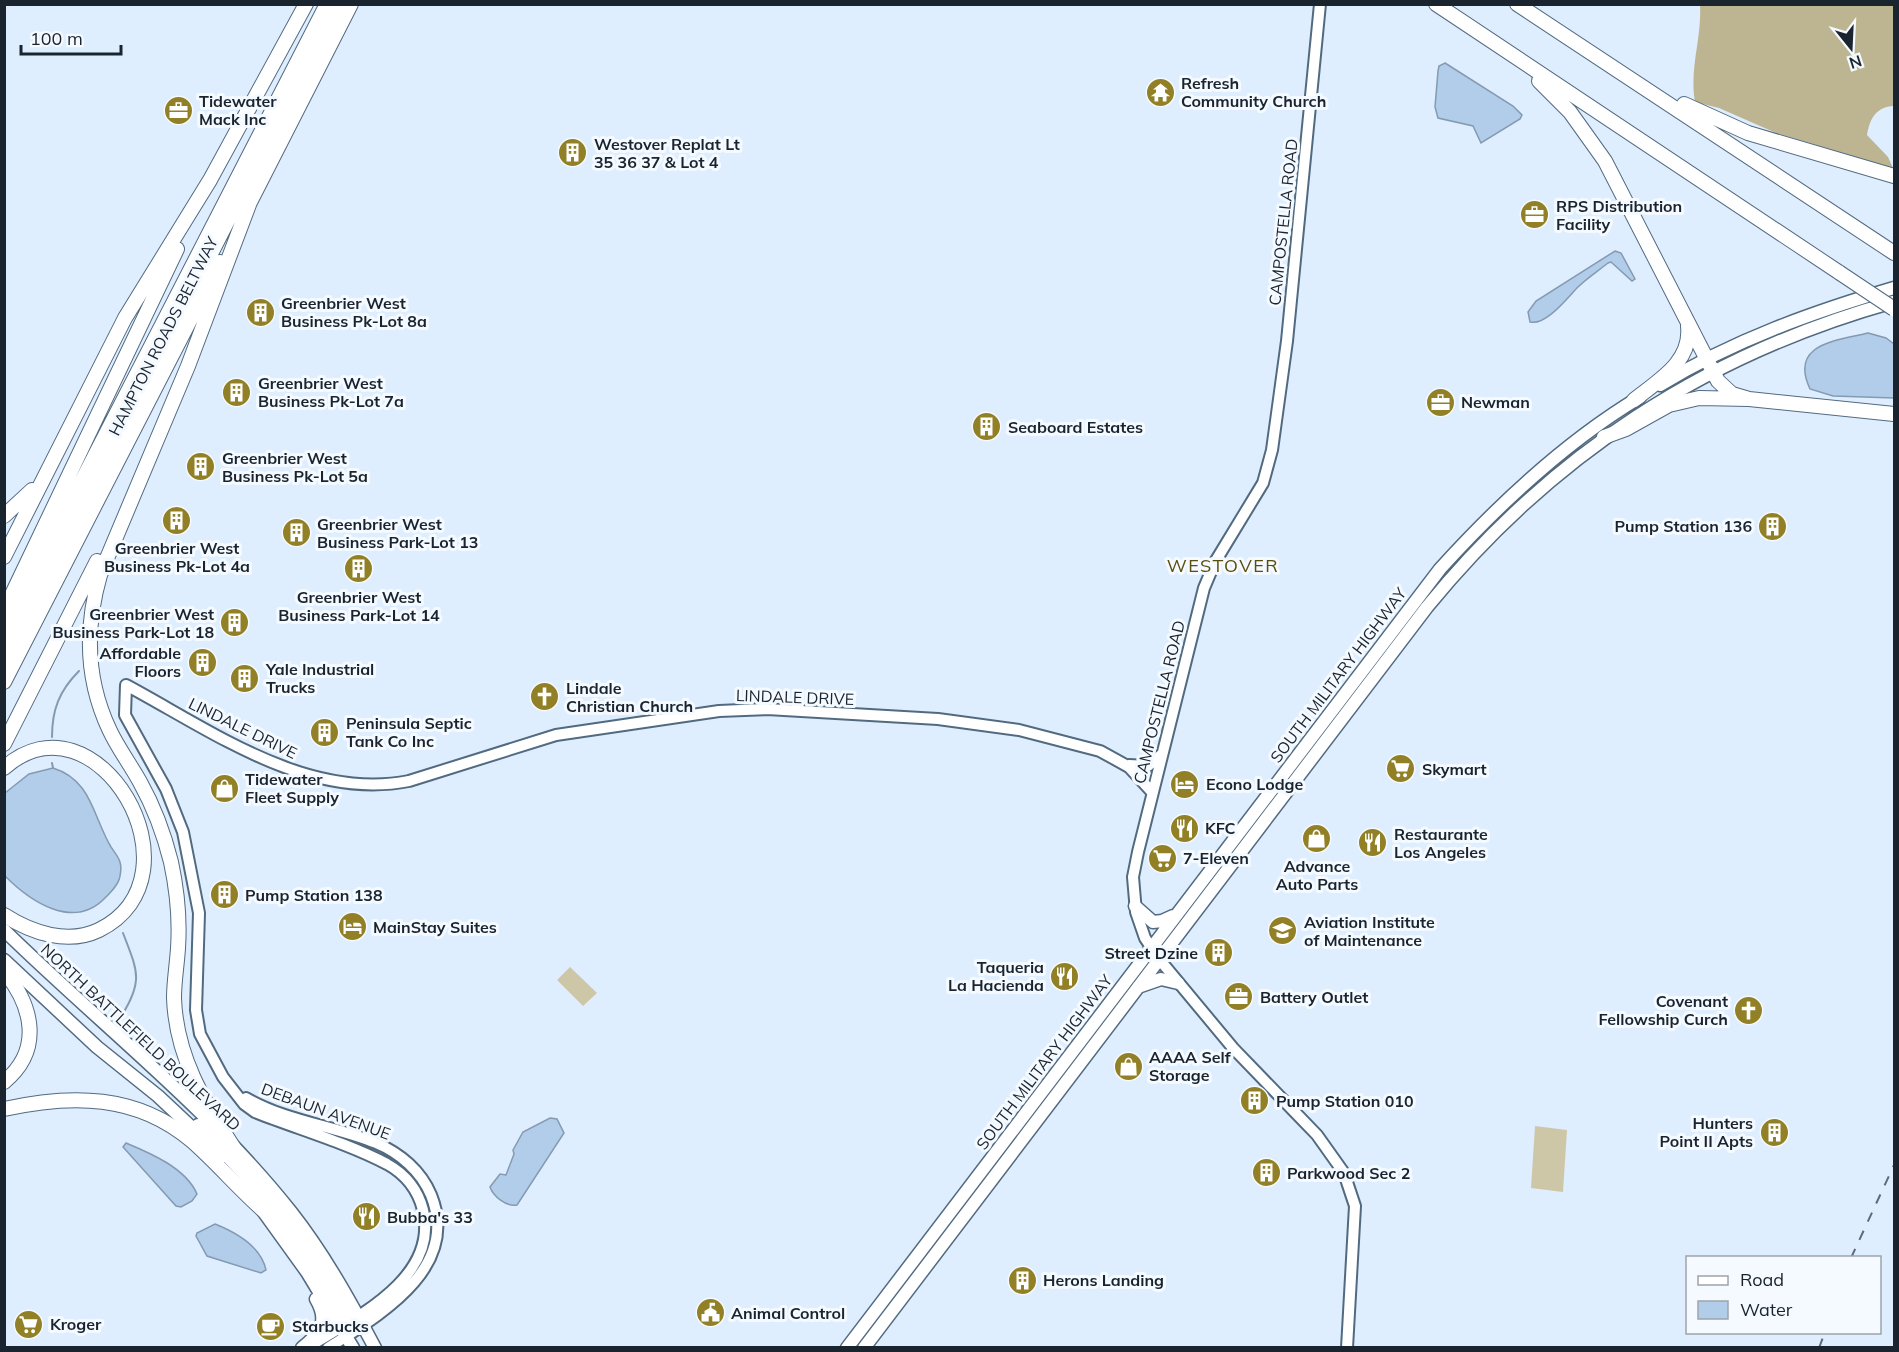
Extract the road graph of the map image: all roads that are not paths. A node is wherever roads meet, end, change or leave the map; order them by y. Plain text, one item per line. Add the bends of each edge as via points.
1 (306, 4) edge
2 (322, 4) edge
3 (327, 4) edge
4 (339, 4) edge
5 (351, 4) edge
6 (1320, 4) edge
7 (1436, 4) edge
8 (1522, 8) edge
9 (1511, 56) junction
10 (1894, 176) edge
11 (210, 180) junction
12 (250, 202) junction
13 (1894, 253) edge
14 (1894, 288) edge
15 (1894, 302) edge
16 (1894, 309) edge
17 (1686, 318) junction
18 (1710, 365) junction
19 (1749, 399) junction
20 (1635, 400) junction
21 (1894, 414) edge
22 (1604, 437) junction
23 (57, 453) junction
24 (141, 474) junction
25 (4, 516) edge
26 (4, 556) edge
27 (4, 611) edge
28 (4, 619) edge
29 (4, 633) edge
30 (4, 657) edge
31 (4, 682) edge
32 (126, 685) joint
33 (4, 744) edge
34 (1162, 754) junction
35 (1125, 765) junction
36 (4, 768) edge
37 (1152, 792) junction
38 (1136, 906) junction
39 (1177, 914) junction
40 (4, 915) edge
41 (4, 930) edge
42 (1150, 948) junction
43 (1159, 959) junction
44 (4, 960) edge
45 (4, 971) edge
46 (1178, 982) junction
47 (1137, 988) junction
48 (4, 1082) edge
49 (229, 1085) junction
50 (158, 1096) junction
51 (4, 1108) edge
52 (234, 1148) junction
53 (264, 1211) junction
54 (292, 1249) junction
55 (352, 1329) edge
56 (303, 1347) edge
57 (308, 1347) edge
58 (328, 1347) edge
59 (375, 1347) edge
60 (847, 1347) edge
61 (864, 1347) edge
62 (1347, 1347) edge

1 - 11 highway
2 - 28 highway, HAMPTON ROADS BELTWAY
3 - 29 highway
4 - 30 highway
5 - 12 highway, HAMPTON ROADS BELTWAY
6 - 34 street, CAMPOSTELLA ROAD via 1272,450 1263,483 1215,562 1204,588
7 - 9 highway
8 - 10 highway via 1716,121
8 - 13 highway
9 - 16 highway, bridge
9 - 17 highway via 1570,112 1595,144
11 - 23 highway via 125,318
11 - 27 highway
12 - 24 highway via 185,375
12 - 31 highway, HAMPTON ROADS BELTWAY
14 - 18 main road, SOUTH MILITARY HIGHWAY via 1788,322
15 - 18 main road, SOUTH MILITARY HIGHWAY
17 - 18 highway
17 - 20 highway via 1689,338 1680,361
18 - 19 highway via 1726,389
18 - 20 main road, SOUTH MILITARY HIGHWAY
18 - 22 main road, SOUTH MILITARY HIGHWAY
19 - 21 highway
19 - 22 highway via 1683,400
20 - 39 main road, SOUTH MILITARY HIGHWAY via 1525,484 1440,569
22 - 43 main road, SOUTH MILITARY HIGHWAY via 1517,509 1452,576
23 - 25 highway via 28,496
23 - 26 highway
24 - 33 highway
24 - 52 highway via 96,586 90,631 92,671 107,724 148,799 166,843 177,898 174,996 181,1045 198,1091
32 - 35 street, LINDALE DRIVE via 279,766 363,783 409,781 556,735 719,711 767,709 1000,726 1078,744
32 - 49 street, DEBAUN AVENUE via 125,715 162,779 183,832 199,913 198,1022 205,1045
34 - 35 street via 1148,766
34 - 37 street, CAMPOSTELLA ROAD
35 - 37 street, LINDALE DRIVE
36 - 40 highway via 21,756 43,749 74,751 92,759 113,778 129,805 142,834 145,859 140,886 130,904 115,920 96,931 53,936
37 - 38 street, CAMPOSTELLA ROAD via 1133,877
38 - 39 main road via 1153,922
38 - 42 street, CAMPOSTELLA ROAD
39 - 42 main road, SOUTH MILITARY HIGHWAY
41 - 52 main road, NORTH BATTLEFIELD BOULEVARD via 172,1085
42 - 43 street, CAMPOSTELLA ROAD
42 - 60 main road, SOUTH MILITARY HIGHWAY
43 - 46 street, CAMPOSTELLA ROAD
43 - 47 main road, SOUTH MILITARY HIGHWAY
44 - 50 main road, NORTH BATTLEFIELD BOULEVARD via 97,1047
45 - 48 highway via 23,998 31,1024 24,1058
46 - 47 main road via 1161,979
46 - 62 street, CAMPOSTELLA ROAD via 1233,1048 1317,1135 1344,1173 1354,1206
47 - 61 main road, SOUTH MILITARY HIGHWAY
49 - 55 street, DEBAUN AVENUE via 255,1112 387,1164 416,1191 425,1223 415,1262
49 - 55 street, DEBAUN AVENUE via 255,1103 392,1150 411,1165 427,1186 437,1222 430,1258 401,1297
50 - 53 main road, NORTH BATTLEFIELD BOULEVARD via 190,1126
50 - 55 main road via 189,1116 214,1139 270,1201 311,1258
51 - 53 highway via 78,1098 113,1102 144,1112 192,1141
52 - 55 main road, NORTH BATTLEFIELD BOULEVARD via 301,1226
53 - 54 main road, NORTH BATTLEFIELD BOULEVARD
54 - 55 main road, NORTH BATTLEFIELD BOULEVARD
54 - 56 main road via 324,1317 320,1331
55 - 57 street
55 - 58 street
55 - 59 main road, NORTH BATTLEFIELD BOULEVARD

